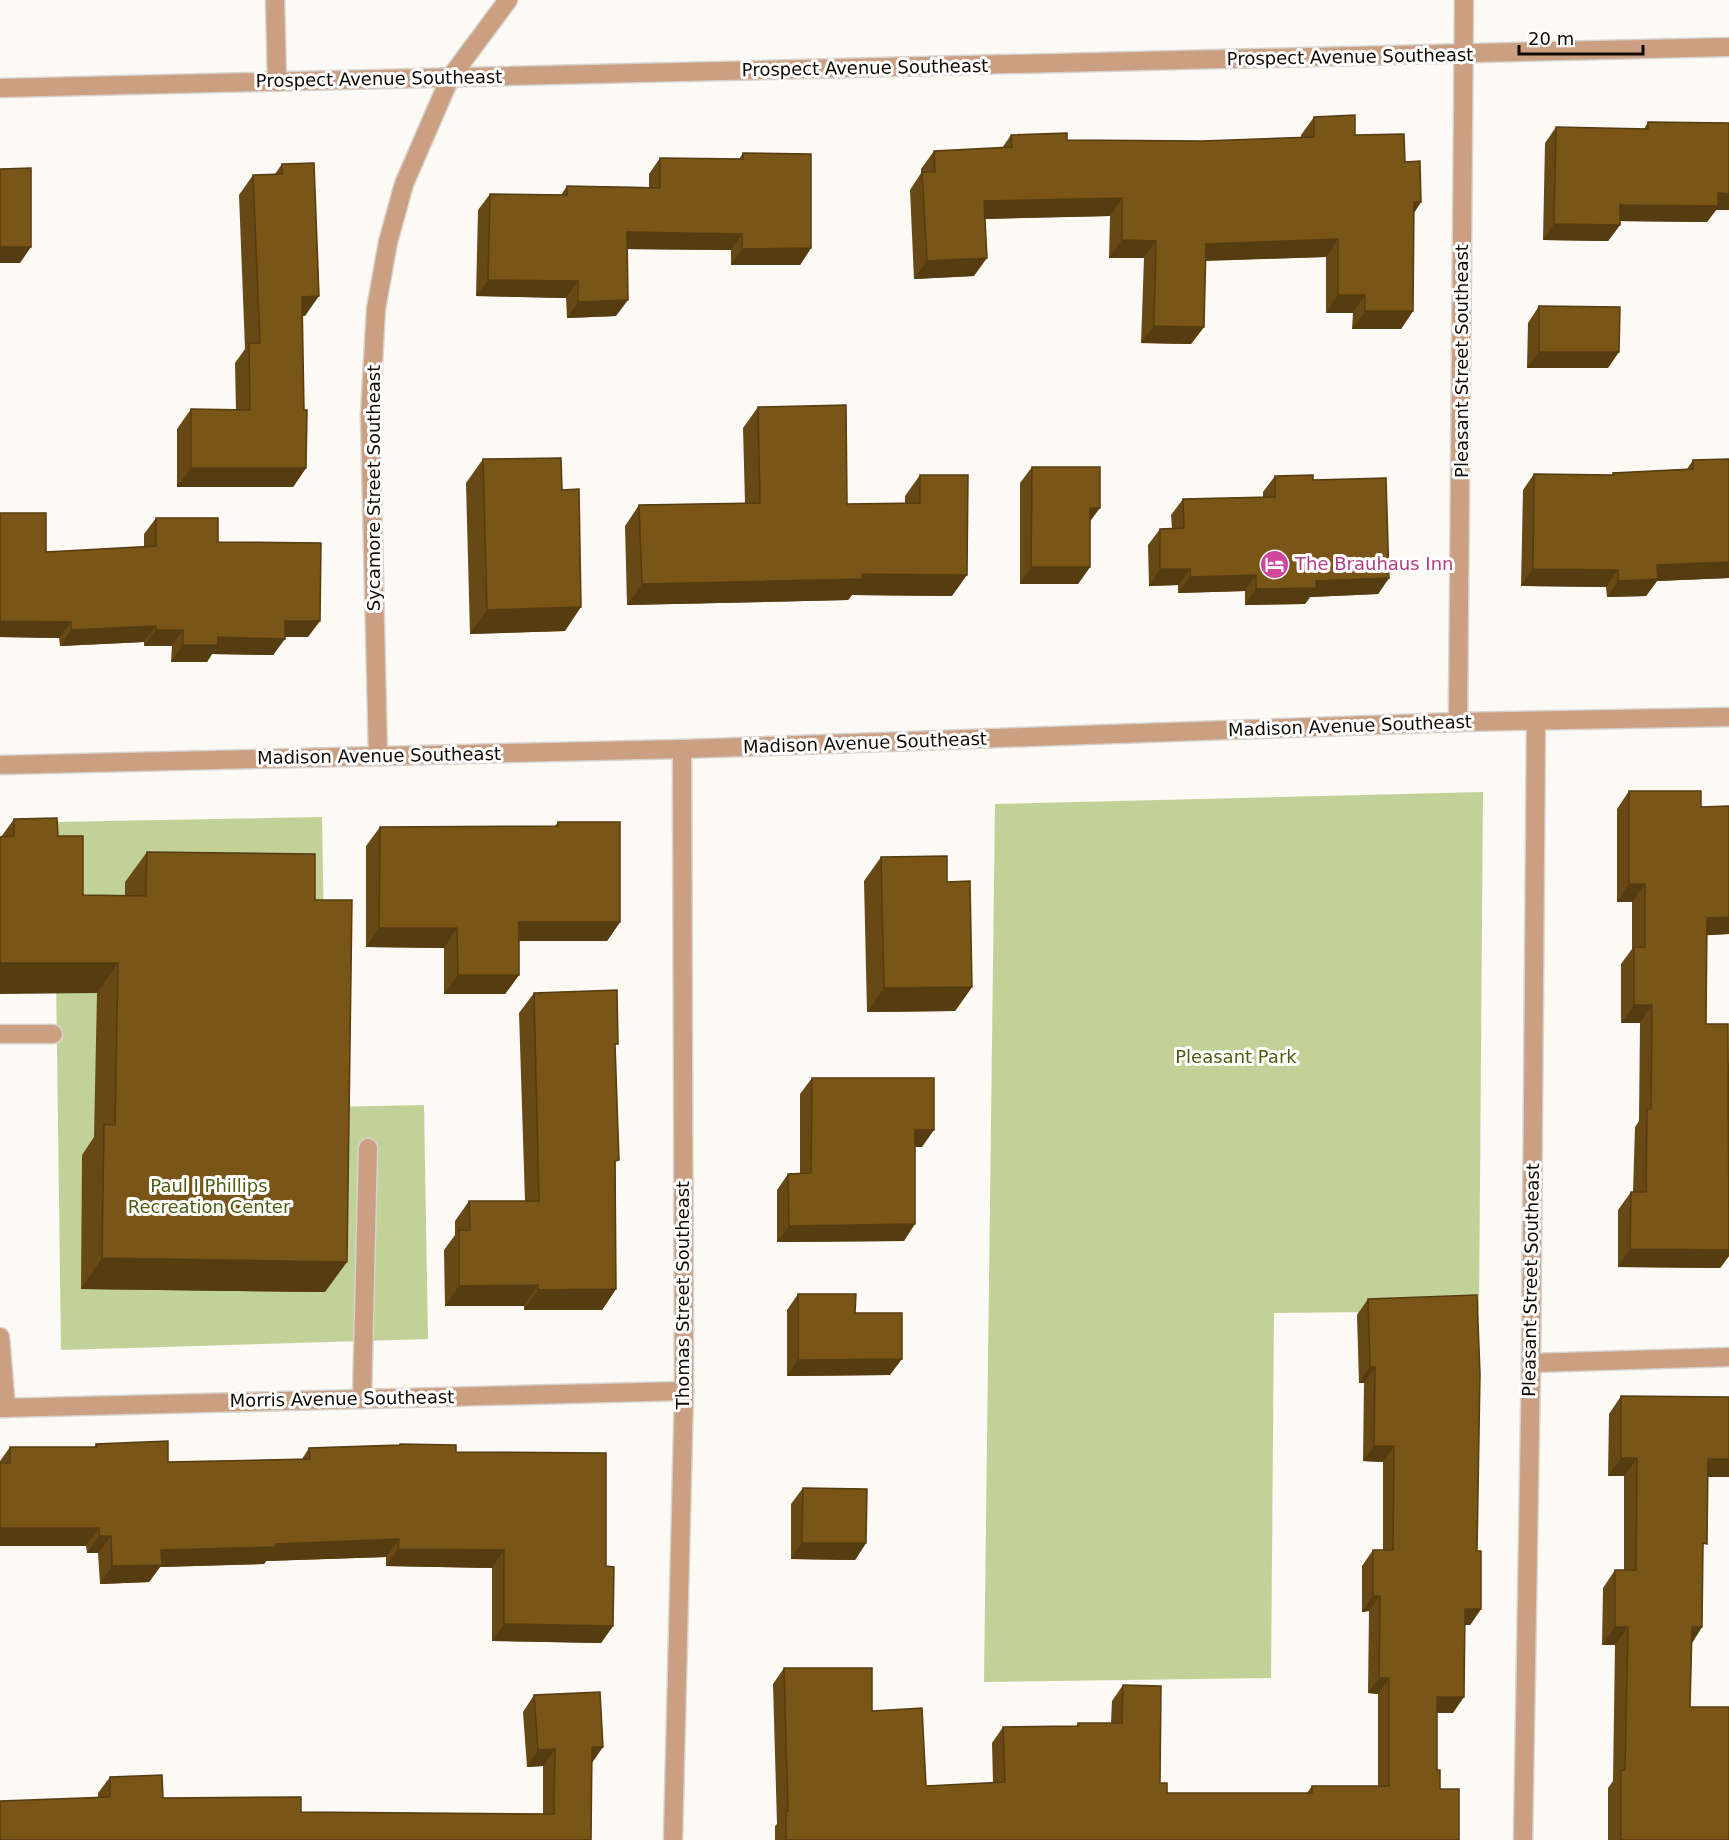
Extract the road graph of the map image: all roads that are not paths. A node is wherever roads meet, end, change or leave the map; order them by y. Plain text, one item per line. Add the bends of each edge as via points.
1 (275, 0) edge
2 (508, 0) edge
3 (1464, 0) edge
4 (1729, 48) edge
5 (1464, 54) junction
6 (450, 78) junction
7 (277, 82) junction
8 (0, 88) edge
9 (1729, 717) edge
10 (1536, 721) junction
11 (1458, 722) junction
12 (682, 749) junction
13 (378, 756) junction
14 (0, 765) edge
15 (0, 1034) edge
16 (52, 1035) dead end
17 (368, 1148) dead end
18 (0, 1336) edge
19 (1729, 1357) edge
20 (1531, 1363) junction
21 (684, 1391) junction
22 (362, 1399) junction
23 (3, 1408) edge
24 (673, 1840) edge
25 (1523, 1840) edge

1 - 7 street
2 - 6 street, Sycamore Street Southeast
3 - 5 street, Pleasant Street Southeast
4 - 5 street, Prospect Avenue Southeast
5 - 6 street, Prospect Avenue Southeast
5 - 11 street, Pleasant Street Southeast
6 - 7 street, Prospect Avenue Southeast
6 - 13 street, Sycamore Street Southeast via 404,184 376,309 370,415
7 - 8 street, Prospect Avenue Southeast
9 - 10 street, Madison Avenue Southeast
10 - 11 street, Madison Avenue Southeast
10 - 20 street, Pleasant Street Southeast
11 - 12 street, Madison Avenue Southeast
12 - 13 street, Madison Avenue Southeast
12 - 21 street, Thomas Street Southeast
13 - 14 street, Madison Avenue Southeast
15 - 16 street
17 - 22 street
18 - 23 street
19 - 20 street
20 - 25 street, Pleasant Street Southeast
21 - 22 street, Morris Avenue Southeast
21 - 24 street, Thomas Street Southeast
22 - 23 street, Morris Avenue Southeast

